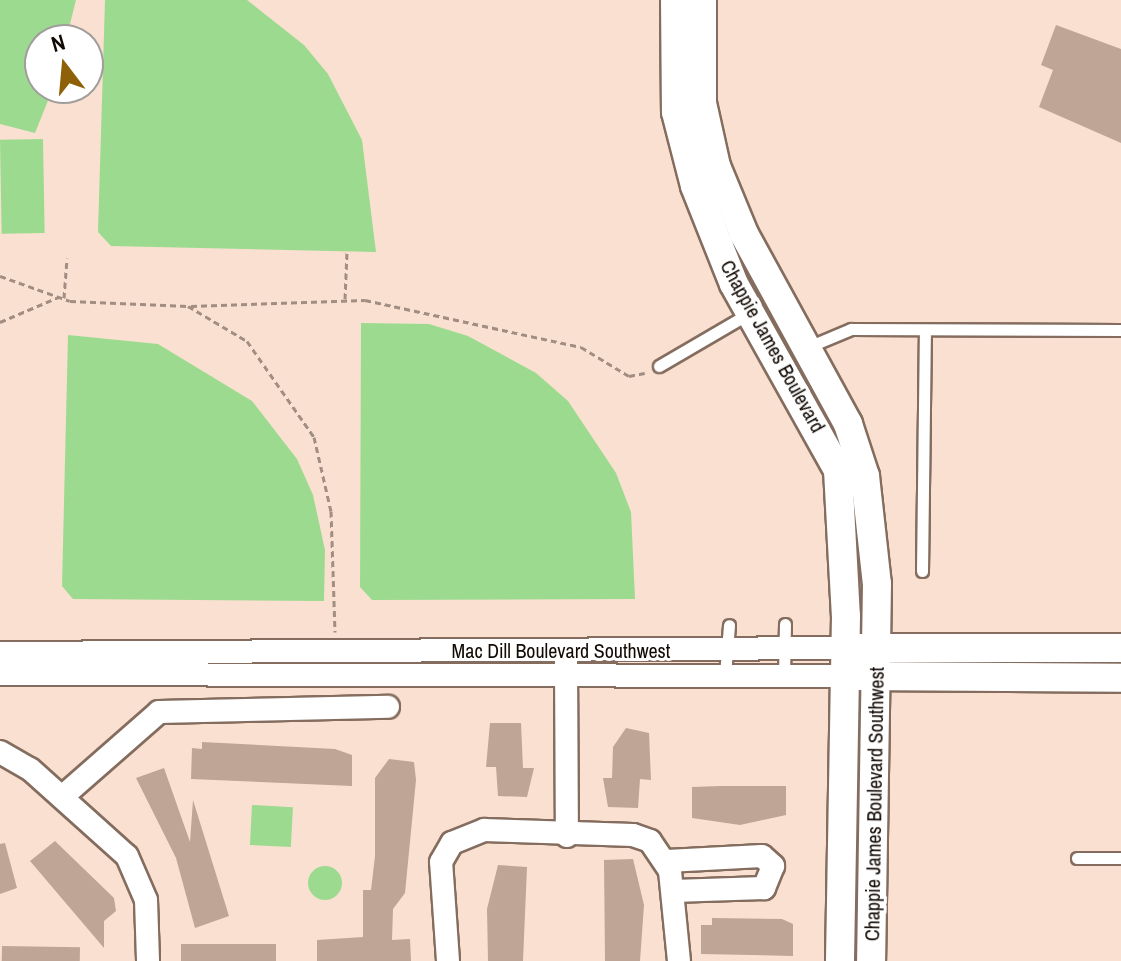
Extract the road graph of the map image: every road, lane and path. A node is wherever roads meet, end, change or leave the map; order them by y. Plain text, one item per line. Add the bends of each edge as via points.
1 (675, 0) edge
2 (702, 0) edge
3 (347, 252) dead end
4 (67, 258) dead end
5 (0, 276) edge
6 (61, 298) junction
7 (345, 299) junction
8 (188, 306) junction
9 (750, 313) junction
10 (0, 322) edge
11 (925, 330) junction
12 (1121, 330) edge
13 (808, 347) junction
14 (659, 366) joint
15 (922, 571) dead end
16 (785, 624) dead end
17 (729, 625) dead end
18 (876, 647) junction
19 (844, 648) junction
20 (1121, 648) edge
21 (726, 649) junction
22 (785, 649) junction
23 (567, 650) junction
24 (335, 651) junction
25 (0, 653) edge
26 (566, 673) junction
27 (0, 674) edge
28 (725, 675) junction
29 (784, 676) junction
30 (844, 676) junction
31 (876, 676) junction
32 (1121, 678) edge
33 (388, 707) dead end
34 (0, 752) edge
35 (62, 797) junction
36 (567, 836) junction
37 (1077, 858) dead end
38 (1121, 858) edge
39 (667, 861) junction
40 (673, 891) junction
41 (148, 961) edge
42 (448, 961) edge
43 (679, 961) edge
44 (840, 961) edge
45 (871, 961) edge

1 - 9 street, Chappie James Boulevard via 676,112 709,225
2 - 13 street, Chappie James Boulevard via 702,103 716,166 744,234
3 - 7 path
4 - 6 path
5 - 6 path
6 - 8 path
6 - 10 path
7 - 8 path
7 - 14 path via 581,347 629,376
8 - 24 path via 247,341 314,437 331,511
9 - 14 lane
9 - 19 street, Chappie James Boulevard via 838,470
11 - 12 lane
11 - 13 lane via 851,329
11 - 15 lane
13 - 18 street, Chappie James Boulevard via 865,476 875,537
16 - 22 lane
17 - 21 lane
18 - 19 street, Mac Dill Boulevard Southwest
18 - 20 street, Mac Dill Boulevard Southwest
18 - 31 street, Chappie James Boulevard Southwest
19 - 22 street, Mac Dill Boulevard Southwest
19 - 30 street, Chappie James Boulevard Southwest
21 - 22 street, Mac Dill Boulevard Southwest
21 - 23 street, Mac Dill Boulevard Southwest
21 - 28 lane
22 - 29 lane
23 - 24 street, Mac Dill Boulevard Southwest
23 - 26 street
24 - 25 street, Mac Dill Boulevard Southwest
26 - 27 street, Mac Dill Boulevard Southwest
26 - 28 street, Mac Dill Boulevard Southwest
26 - 36 street
28 - 29 street, Mac Dill Boulevard Southwest
29 - 30 street, Mac Dill Boulevard Southwest
30 - 31 street, Mac Dill Boulevard Southwest
30 - 44 street, Chappie James Boulevard Southwest
31 - 32 street, Mac Dill Boulevard Southwest
31 - 45 street, Chappie James Boulevard Southwest
33 - 35 street via 159,712
34 - 35 street
35 - 41 street via 135,867 147,907
36 - 39 street via 633,835
36 - 42 street via 484,830 452,843 440,869
37 - 38 lane
39 - 40 street
39 - 40 street via 762,856 773,866 764,888
40 - 43 street

